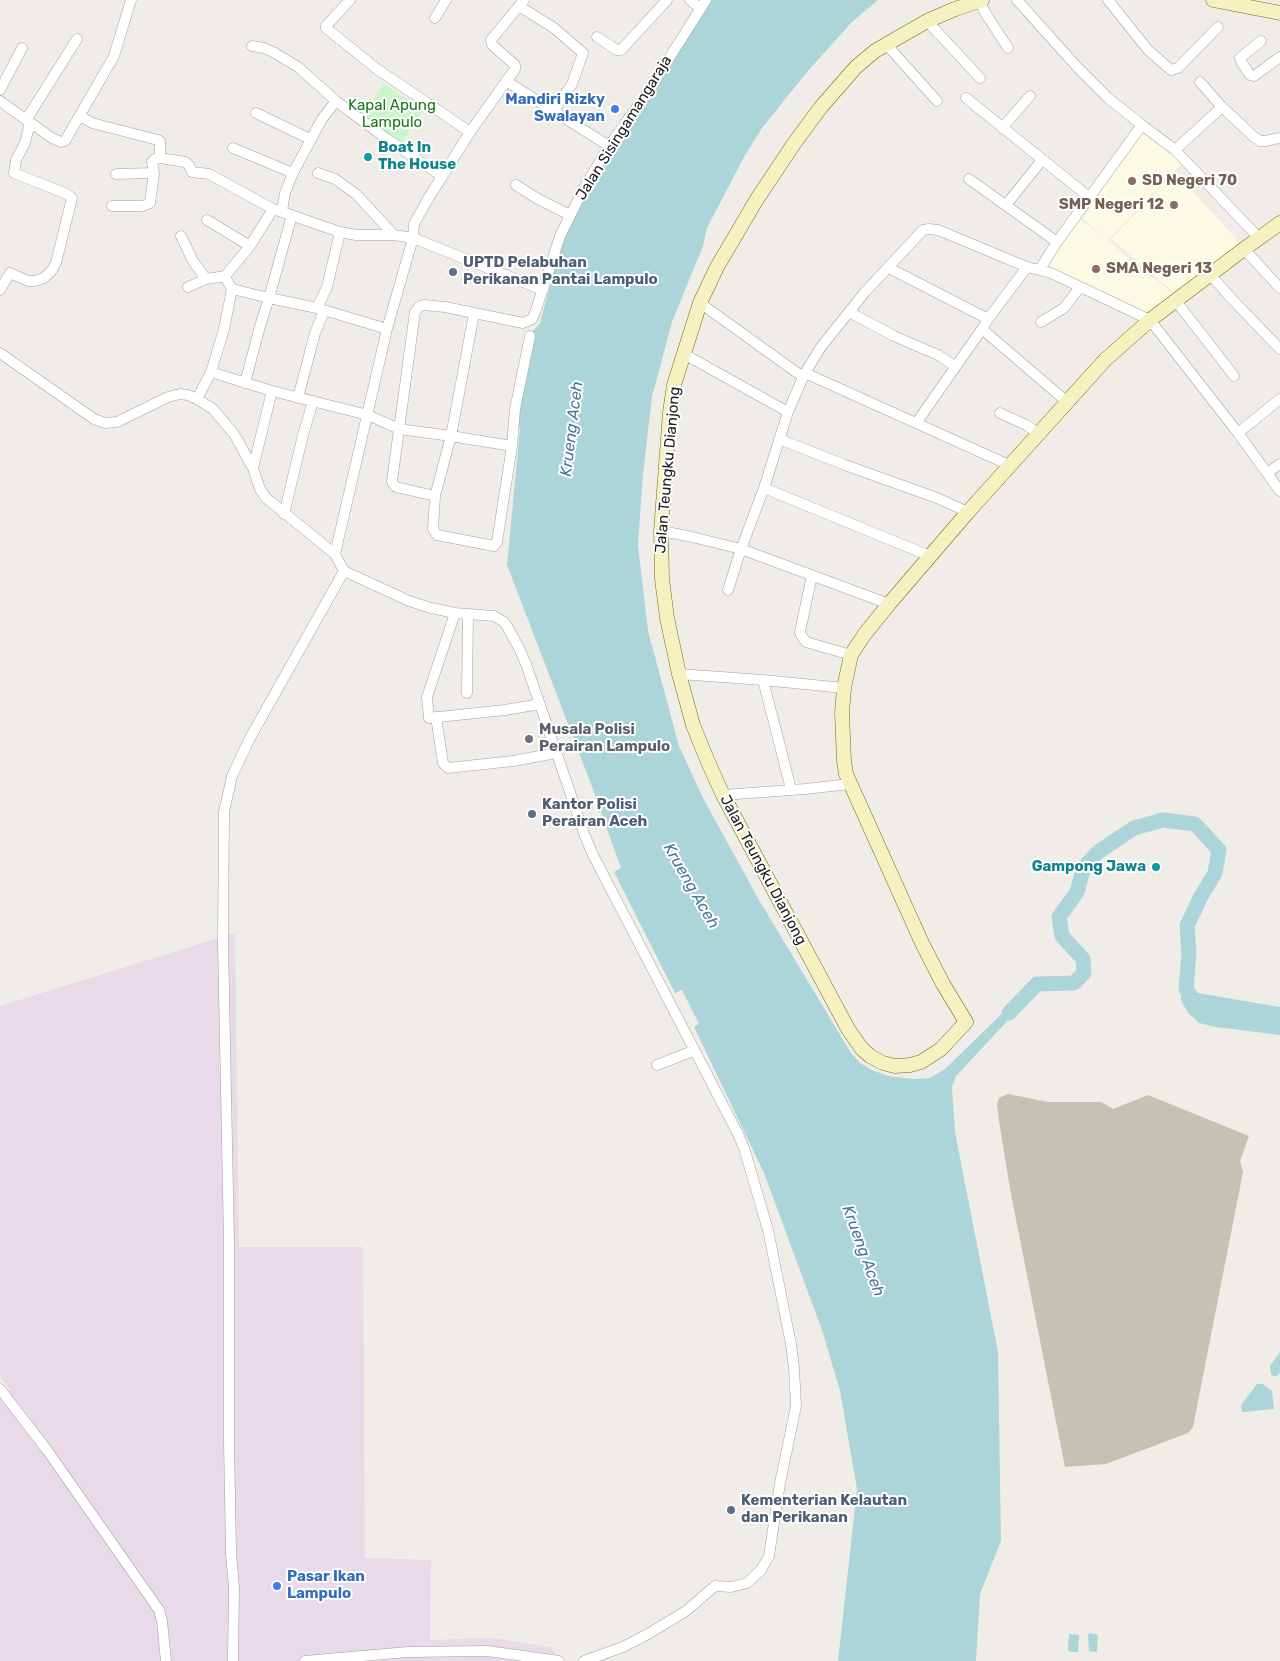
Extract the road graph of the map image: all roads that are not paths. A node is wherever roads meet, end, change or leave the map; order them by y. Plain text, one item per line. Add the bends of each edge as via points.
1 (131, 0) edge
2 (350, 0) edge
3 (446, 0) edge
4 (667, 0) edge
5 (690, 0) edge
6 (981, 0) edge
7 (1017, 0) edge
8 (1108, 0) edge
9 (1213, 0) edge
10 (522, 3) edge
11 (703, 4) edge
12 (1280, 13) edge
13 (435, 18) dead end
14 (927, 21) junction
15 (1218, 27) dead end
16 (597, 37) dead end
17 (77, 39) dead end
18 (1261, 40) dead end
19 (886, 44) junction
20 (252, 46) dead end
21 (22, 48) dead end
22 (1008, 48) dead end
23 (1280, 57) edge
24 (980, 78) dead end
25 (506, 81) junction
26 (1200, 82) dead end
27 (0, 90) edge
28 (1030, 96) dead end
29 (966, 98) dead end
30 (0, 101) edge
31 (336, 101) junction
32 (937, 101) dead end
33 (1222, 107) junction
34 (553, 112) junction
35 (256, 113) dead end
36 (80, 116) junction
37 (28, 122) junction
38 (1142, 125) junction
39 (1002, 128) junction
40 (470, 132) junction
41 (310, 138) junction
42 (1280, 138) edge
43 (609, 146) junction
44 (233, 148) dead end
45 (1175, 150) junction
46 (160, 158) junction
47 (1042, 160) junction
48 (293, 172) junction
49 (318, 173) dead end
50 (116, 174) dead end
51 (154, 174) junction
52 (442, 176) junction
53 (969, 179) dead end
54 (516, 185) dead end
55 (1089, 196) junction
56 (112, 206) dead end
57 (1006, 206) junction
58 (277, 210) junction
59 (292, 215) junction
60 (570, 215) junction
61 (207, 220) dead end
62 (1280, 223) edge
63 (340, 232) junction
64 (394, 235) junction
65 (181, 236) dead end
66 (413, 238) junction
67 (1259, 238) junction
68 (1057, 242) junction
69 (250, 246) junction
70 (1244, 249) junction
71 (1027, 266) junction
72 (889, 268) junction
73 (1040, 269) junction
74 (1210, 274) junction
75 (226, 276) junction
76 (206, 280) junction
77 (188, 287) dead end
78 (1080, 287) junction
79 (1280, 288) edge
80 (232, 289) junction
81 (0, 290) edge
82 (543, 290) junction
83 (269, 298) junction
84 (1176, 302) junction
85 (700, 303) junction
86 (320, 309) junction
87 (849, 312) junction
88 (474, 314) junction
89 (988, 318) junction
90 (1150, 320) junction
91 (1041, 322) dead end
92 (387, 328) junction
93 (982, 329) junction
94 (530, 336) dead end
95 (1280, 349) edge
96 (0, 354) edge
97 (684, 354) junction
98 (955, 366) junction
99 (211, 372) junction
100 (804, 375) junction
101 (1234, 376) dead end
102 (245, 383) junction
103 (272, 391) junction
104 (298, 398) junction
105 (197, 399) junction
106 (1280, 399) edge
107 (313, 401) junction
108 (1066, 401) junction
109 (788, 412) junction
110 (1000, 413) dead end
111 (368, 415) junction
112 (917, 422) junction
113 (399, 429) junction
114 (1038, 433) junction
115 (1238, 433) junction
116 (451, 436) junction
117 (779, 439) junction
118 (512, 446) junction
119 (1280, 464) edge
120 (1010, 465) junction
121 (253, 468) junction
122 (1268, 473) junction
123 (764, 488) junction
124 (1280, 491) edge
125 (436, 496) junction
126 (968, 512) junction
127 (284, 514) junction
128 (661, 531) junction
129 (741, 549) junction
130 (335, 554) junction
131 (930, 556) junction
132 (344, 571) junction
133 (812, 575) junction
134 (728, 590) dead end
135 (889, 604) junction
136 (455, 612) junction
137 (468, 614) junction
138 (851, 655) junction
139 (679, 674) junction
140 (763, 680) junction
141 (844, 688) junction
142 (467, 693) dead end
143 (540, 704) junction
144 (436, 717) junction
145 (556, 753) junction
146 (850, 784) junction
147 (791, 789) junction
148 (723, 795) junction
149 (693, 1051) junction
150 (657, 1065) dead end
151 (0, 1389) edge
152 (166, 1661) edge
153 (233, 1661) edge
154 (305, 1661) edge
155 (559, 1661) edge
156 (584, 1661) edge

1 - 36 street via 114,56
2 - 40 street via 326,28 377,69
3 - 13 street
4 - 16 street via 621,50
5 - 11 street
6 - 14 street, Jalan Teungku Dianjong
6 - 22 street via 986,14
7 - 38 street via 1108,98
8 - 15 street via 1148,50 1171,70 1178,68
9 - 12 street
10 - 25 street via 491,40 492,45 516,66
10 - 34 street via 583,53 572,84
11 - 43 street, Jalan Sisingamangaraja
14 - 19 street, Jalan Teungku Dianjong
14 - 24 street
17 - 37 street
18 - 23 street via 1240,58 1250,75 1254,76
19 - 32 street
19 - 85 street, Jalan Teungku Dianjong via 856,67 804,130 717,266
20 - 31 street via 284,58
21 - 27 street
25 - 34 street
25 - 40 street
26 - 33 street
28 - 39 street
29 - 39 street
30 - 37 street
31 - 41 street
31 - 52 street
33 - 42 street via 1260,141
33 - 45 street
34 - 43 street
35 - 41 street
36 - 37 street via 64,142
36 - 46 street via 92,123 160,141
37 - 81 street via 26,143 16,160 14,173 72,198 52,270 44,278 34,281 10,273
38 - 45 street
38 - 55 street
39 - 47 street
40 - 52 street
41 - 48 street
43 - 60 street, Jalan Sisingamangaraja
44 - 48 street
45 - 67 street
46 - 51 street via 152,162
46 - 58 street via 184,162 192,172 209,174
47 - 55 street
47 - 57 street
48 - 58 street
49 - 64 street via 335,179 356,194
50 - 51 street
51 - 56 street via 150,203
52 - 66 street via 414,224
53 - 57 street
54 - 60 street
55 - 68 street
57 - 68 street
58 - 59 street
58 - 69 street
59 - 63 street
59 - 83 street
60 - 82 street, Jalan Sisingamangaraja
61 - 69 street
62 - 67 street
63 - 64 street
63 - 86 street
64 - 66 street
65 - 76 street
66 - 82 street
66 - 92 street
67 - 70 street
68 - 73 street
69 - 75 street
70 - 74 street
70 - 79 street
71 - 72 street via 929,229 923,230
71 - 73 street
71 - 89 street
72 - 87 street
72 - 89 street
73 - 78 street
74 - 84 street
74 - 95 street
75 - 76 street
75 - 80 street
76 - 77 street
78 - 90 street
78 - 91 street via 1064,308
80 - 83 street
80 - 99 street
82 - 88 street, Jalan Sisingamangaraja via 536,313 527,322
83 - 86 street
83 - 102 street
84 - 90 street
84 - 101 street
85 - 97 street, Jalan Teungku Dianjong
85 - 100 street
86 - 92 street
86 - 104 street
87 - 98 street
87 - 100 street
88 - 113 street via 424,305 415,312
88 - 116 street
89 - 93 street
90 - 108 street
90 - 115 street
92 - 111 street
93 - 98 street
93 - 108 street
94 - 118 street via 515,409
96 - 105 street via 94,419 105,423 117,422 168,397 180,394
97 - 109 street
97 - 128 street, Jalan Teungku Dianjong via 670,412
98 - 112 street
99 - 102 street
99 - 105 street
100 - 109 street
100 - 112 street
102 - 103 street
103 - 104 street
103 - 121 street
104 - 107 street
105 - 121 street via 213,409 234,434
106 - 115 street
107 - 111 street
107 - 127 street
108 - 114 street
109 - 117 street
110 - 114 street
111 - 113 street
111 - 130 street
112 - 120 street
113 - 116 street
113 - 125 street via 393,484
114 - 120 street
115 - 122 street
116 - 118 street
116 - 125 street
117 - 123 street
117 - 126 street
118 - 125 street via 494,546 434,533
119 - 122 street
120 - 126 street
121 - 127 street via 266,498
122 - 124 street
123 - 129 street
123 - 131 street
126 - 131 street
127 - 130 street
128 - 129 street
128 - 139 street, Jalan Teungku Dianjong via 663,588
129 - 133 street
129 - 134 street
130 - 132 street
131 - 135 street
132 - 136 street via 421,605
132 - 153 street via 250,738 232,776 224,812
133 - 135 street
133 - 138 street via 801,635 806,642
135 - 138 street
136 - 137 street
136 - 144 street via 427,697 429,718
137 - 142 street
137 - 143 street via 494,616 504,622 519,648
138 - 141 street
139 - 140 street
139 - 148 street, Jalan Teungku Dianjong via 700,745
140 - 141 street
140 - 147 street
141 - 146 street via 844,761
143 - 144 street
143 - 145 street
144 - 145 street via 443,763 448,768
145 - 149 street via 593,855
146 - 147 street
146 - 148 street, Jalan Teungku Dianjong via 922,942 966,1022 941,1049 910,1065 896,1066 870,1056 848,1029
147 - 148 street
149 - 150 street
149 - 156 street via 744,1148 768,1230 792,1352 794,1420 769,1556 756,1575 742,1585 715,1586 681,1615 648,1634
151 - 152 street via 47,1450 159,1610
154 - 155 street via 408,1652 487,1650

